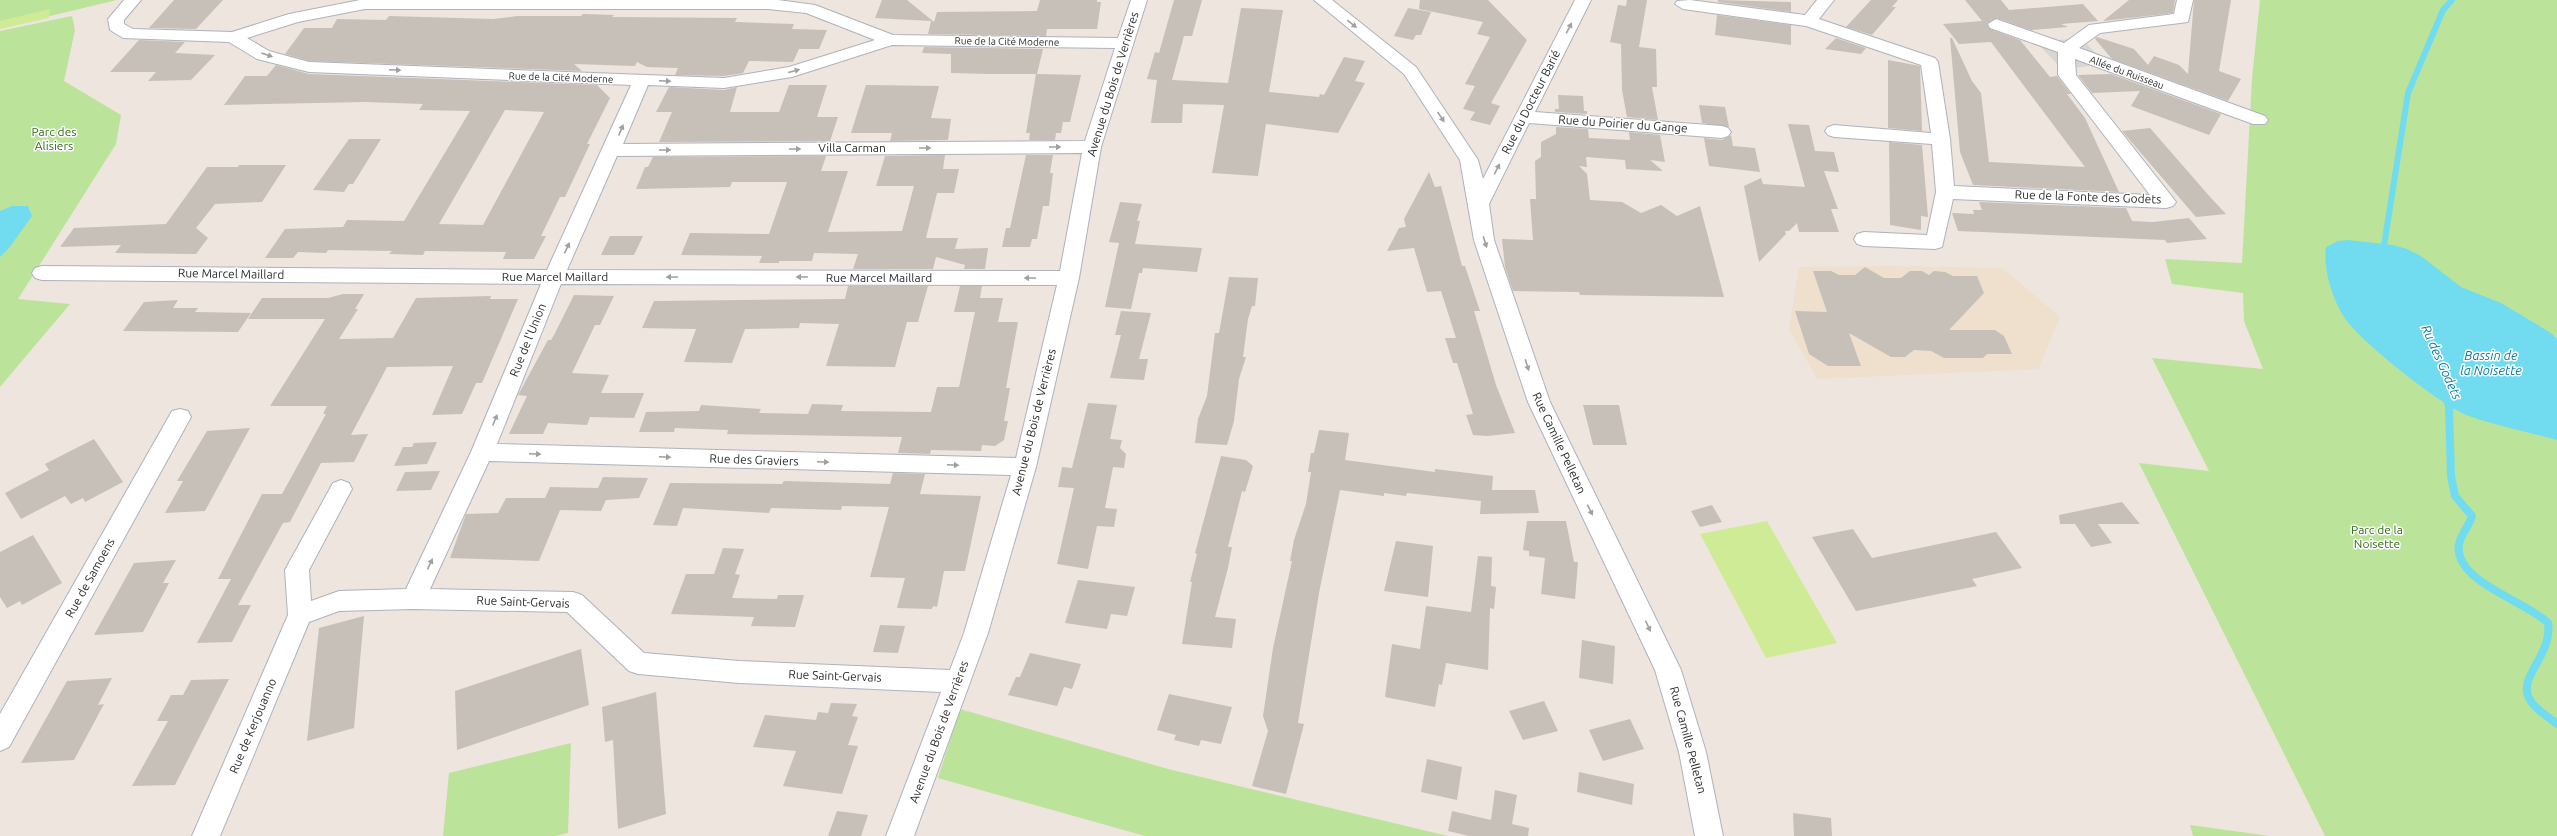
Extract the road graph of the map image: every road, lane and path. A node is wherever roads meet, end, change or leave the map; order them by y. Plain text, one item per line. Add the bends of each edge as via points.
1 (133, 0) edge
2 (1139, 0) edge
3 (1322, 0) edge
4 (1583, 0) edge
5 (1826, 0) edge
6 (2185, 0) edge
7 (1683, 4) dead end
8 (1809, 22) junction
9 (1996, 24) dead end
10 (233, 37) junction
11 (891, 40) junction
12 (1124, 43) junction
13 (2066, 50) junction
14 (642, 80) junction
15 (1524, 117) junction
16 (2259, 120) dead end
17 (1834, 131) dead end
18 (1722, 132) dead end
19 (1941, 139) junction
20 (1092, 146) junction
21 (612, 150) junction
22 (1945, 192) junction
23 (1479, 204) junction
24 (1864, 239) dead end
25 (42, 272) dead end
26 (554, 277) junction
27 (1069, 278) junction
28 (180, 417) dead end
29 (482, 452) junction
30 (1025, 468) junction
31 (341, 489) dead end
32 (413, 599) junction
33 (300, 615) junction
34 (959, 682) junction
35 (0, 739) edge
36 (206, 836) edge
37 (900, 836) edge
38 (1709, 836) edge

1 - 10 street, Rue de la Cité Moderne via 116,19 116,26 130,34
2 - 12 street, Avenue du Bois de Verrières
3 -> 23 street, Rue Camille Pelletan via 1410,71 1469,160
15 -> 4 street, Rue du Docteur Barié
5 - 8 street
6 - 13 street via 2182,18 2095,29
7 - 8 street
8 - 19 street via 1929,62
9 - 13 street, Allée du Ruisseau
10 - 11 street, Rue de la Cité Moderne via 295,18 365,4 768,4 809,8
10 -> 14 street, Rue de la Cité Moderne via 263,55 309,67
11 - 12 street, Rue de la Cité Moderne
14 -> 11 street, Rue de la Cité Moderne via 724,83 784,73
12 - 20 street, Avenue du Bois de Verrières
13 - 16 street, Allée du Ruisseau
13 - 22 street, Rue de la Fonte des Godets via 2066,75 2166,202
21 -> 14 street, Rue de l'Union
15 - 18 street, Rue du Poirier du Gange
23 -> 15 street, Rue du Docteur Barié
17 - 19 street
19 - 22 street
21 -> 20 street, Villa Carman
20 - 27 street, Avenue du Bois de Verrières
26 -> 21 street, Rue de l'Union
22 - 24 street via 1935,242
23 -> 38 street, Rue Camille Pelletan via 1484,240 1539,402 1668,670 1682,710 1703,793
25 - 26 street, Rue Marcel Maillard
27 -> 26 street, Rue Marcel Maillard
29 -> 26 street, Rue de l'Union
27 - 30 street, Avenue du Bois de Verrières
28 - 35 street, Rue de Samoens
29 -> 30 street, Rue des Graviers
32 -> 29 street, Rue de l'Union
30 - 34 street, Avenue du Bois de Verrières
31 - 33 street via 297,570
32 - 33 street, Rue Saint-Gervais via 339,601
32 - 34 street, Rue Saint-Gervais via 573,602 638,663 739,672
33 - 36 street, Rue de Kerjouanno
34 - 37 street, Avenue du Bois de Verrières

